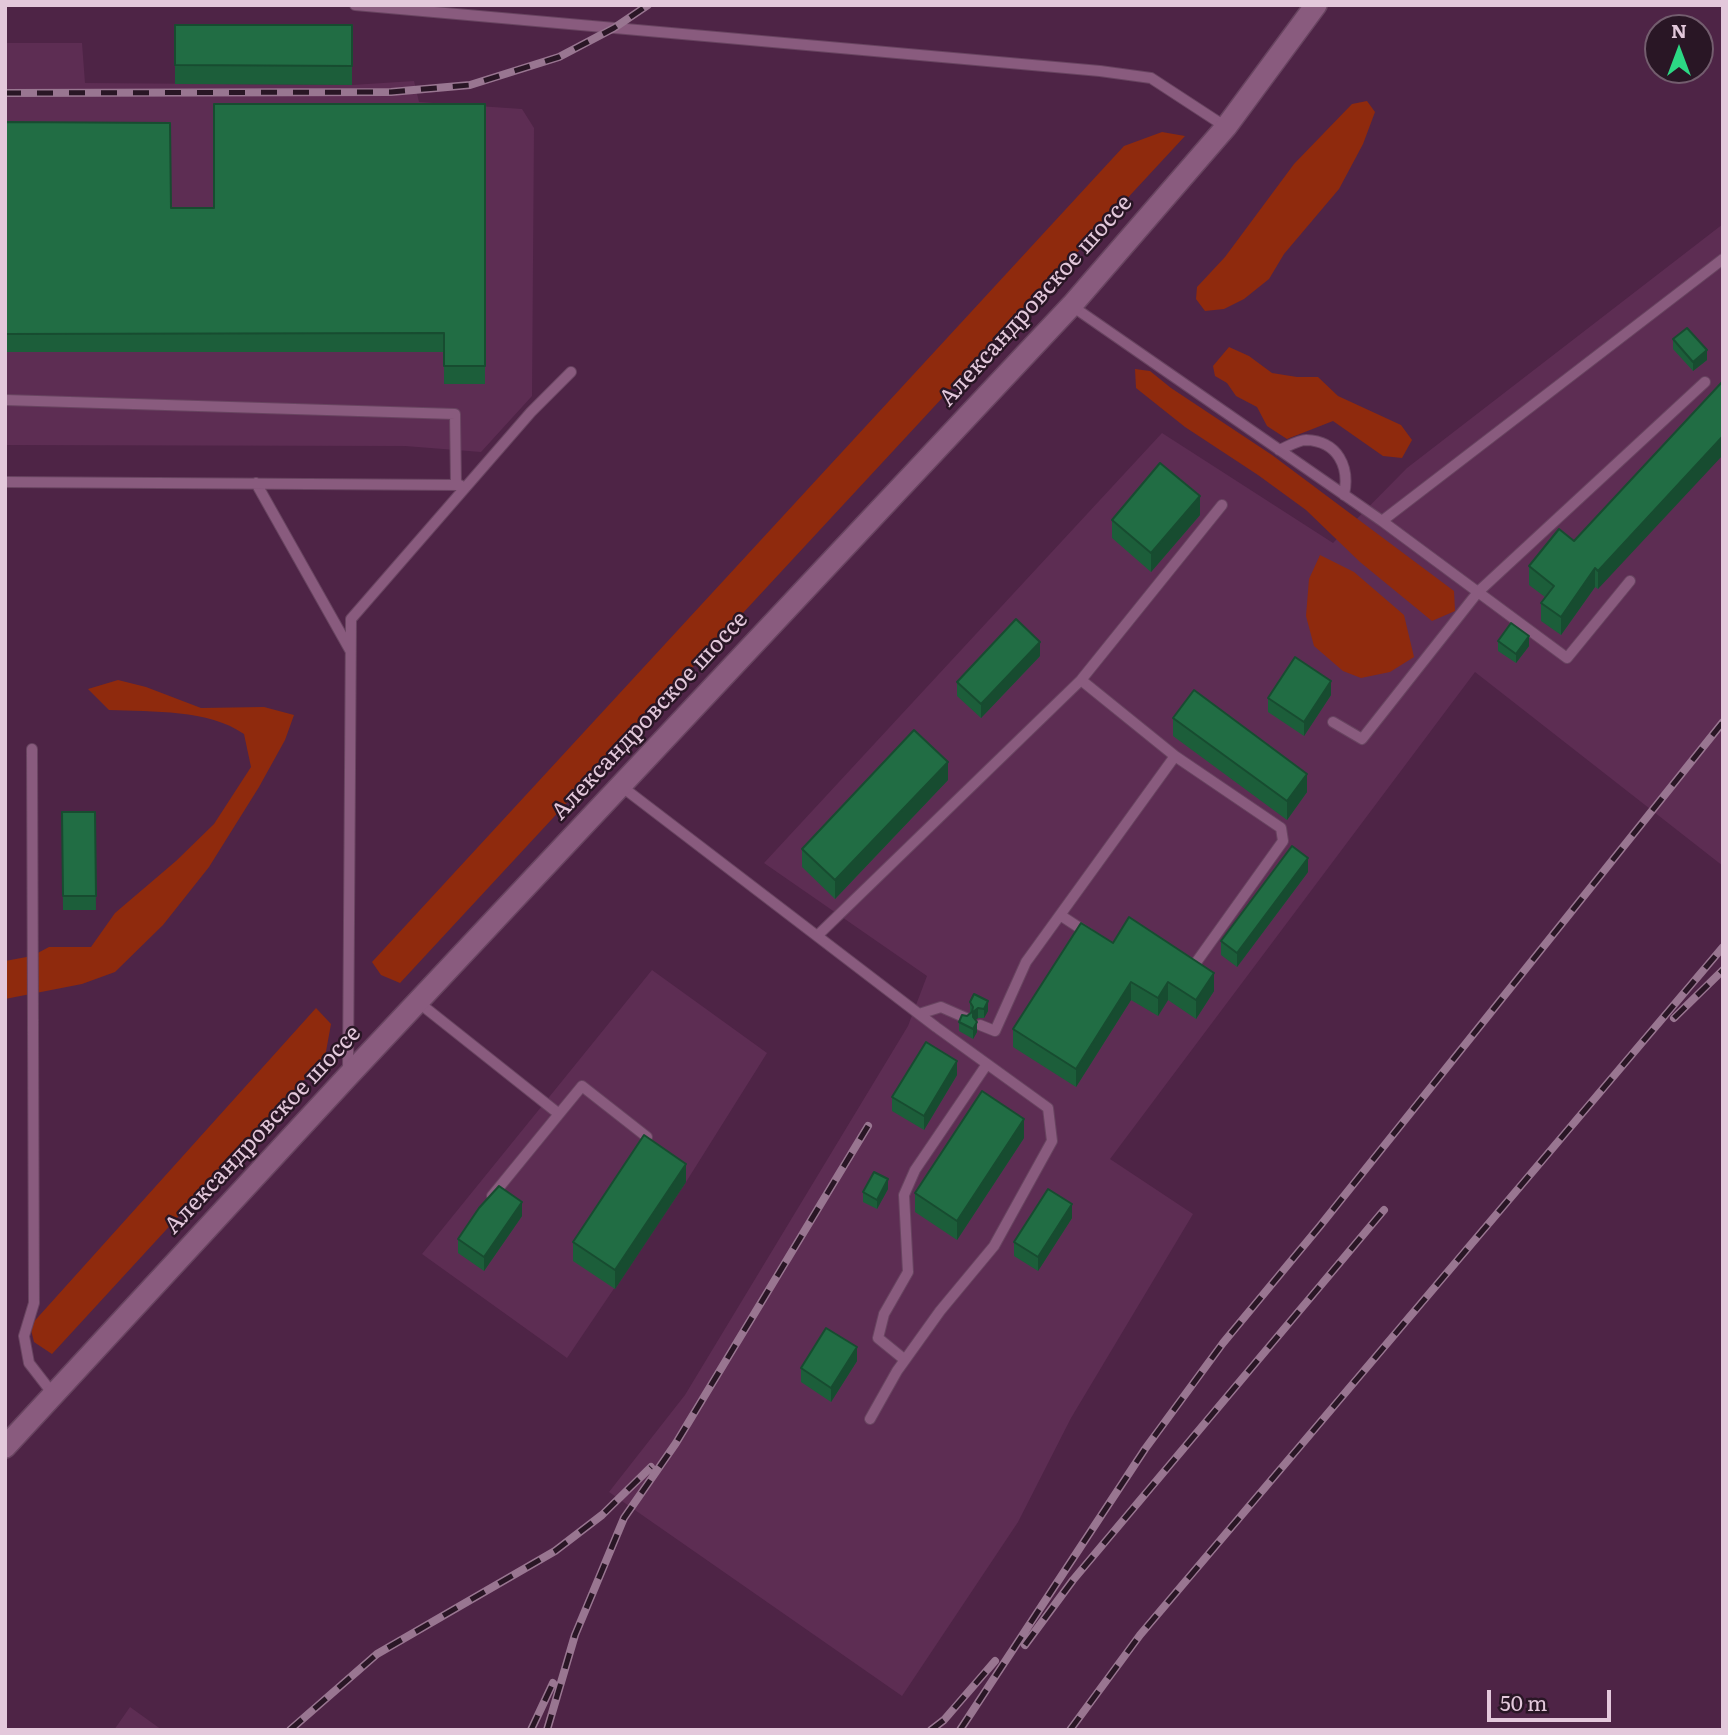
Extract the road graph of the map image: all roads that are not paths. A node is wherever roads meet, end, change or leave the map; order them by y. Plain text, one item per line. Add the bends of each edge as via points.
1 (355, 5) edge
2 (1317, 5) edge
3 (1226, 127) junction
4 (1723, 259) edge
5 (1072, 305) junction
6 (571, 372) dead end
7 (1704, 383) dead end
8 (5, 400) edge
9 (1279, 450) junction
10 (5, 482) edge
11 (256, 483) junction
12 (462, 485) junction
13 (1344, 495) junction
14 (1222, 505) dead end
15 (1382, 521) junction
16 (1630, 581) dead end
17 (1478, 592) junction
18 (351, 652) junction
19 (1081, 680) junction
20 (1334, 722) dead end
21 (32, 748) dead end
22 (1175, 756) junction
23 (621, 786) junction
24 (1060, 915) junction
25 (817, 936) junction
26 (1095, 938) edge
27 (1195, 964) edge
28 (418, 1001) junction
29 (919, 1014) junction
30 (966, 1018) edge
31 (980, 1025) edge
32 (987, 1064) junction
33 (348, 1076) junction
34 (559, 1114) junction
35 (647, 1136) edge
36 (485, 1205) edge
37 (905, 1360) junction
38 (54, 1395) junction
39 (870, 1419) dead end
40 (5, 1447) edge

1 - 3 lane via 1152,78
2 - 3 main road, Александровское шоссе
3 - 5 main road, Александровское шоссе
4 - 15 lane
5 - 9 lane
5 - 23 main road, Александровское шоссе
6 - 12 lane
7 - 17 lane
8 - 12 lane via 455,414
9 - 13 lane
9 - 13 lane via 1303,440 1331,449 1343,460 1348,480
10 - 11 lane
11 - 12 lane
11 - 18 lane
12 - 18 lane via 351,620
13 - 15 lane
14 - 19 lane
15 - 17 lane
16 - 17 lane via 1567,658
17 - 20 lane via 1362,739
18 - 33 lane
19 - 22 lane
19 - 25 lane
21 - 38 lane via 34,1303 24,1336 29,1363
22 - 24 lane
22 - 27 lane via 1282,828 1283,841
23 - 25 lane
23 - 28 main road, Александровское шоссе
24 - 26 lane
24 - 31 lane via 1026,962 995,1031
25 - 29 lane
28 - 33 main road, Александровское шоссе
28 - 34 lane
29 - 30 lane via 941,1007
29 - 32 lane
32 - 37 lane via 915,1170 904,1195 908,1272 884,1314 878,1338
32 - 37 lane via 1048,1108 1052,1141 994,1246
33 - 38 main road, Александровское шоссе
34 - 35 lane via 582,1086
34 - 36 lane
37 - 39 lane
38 - 40 main road, Александровское шоссе

